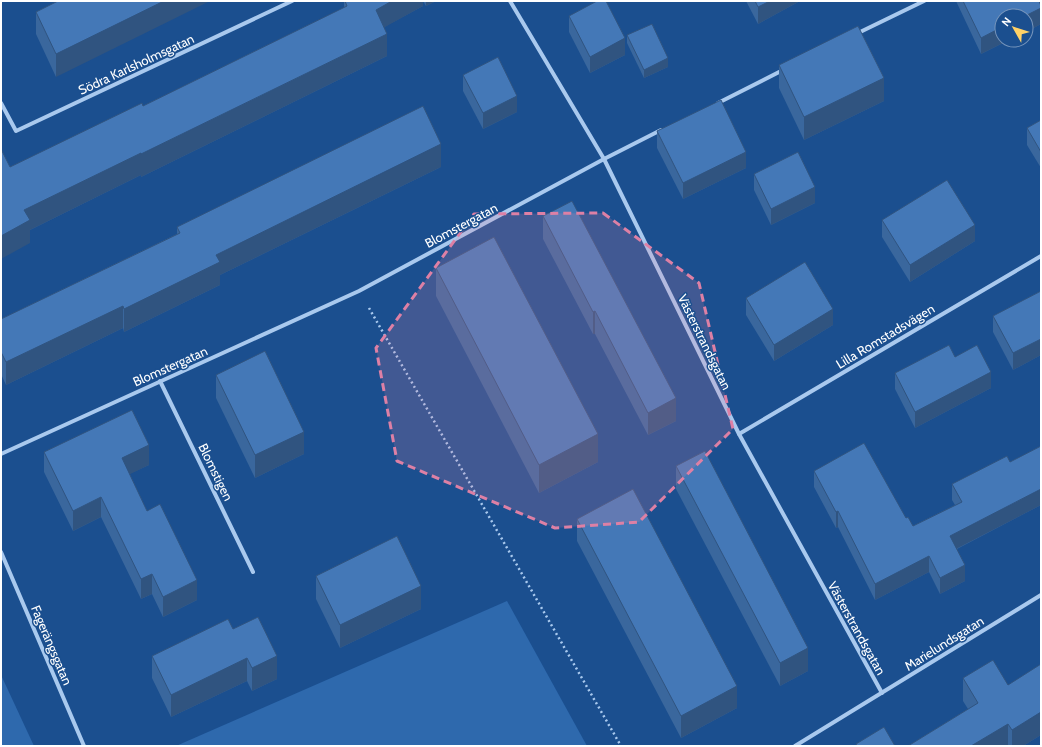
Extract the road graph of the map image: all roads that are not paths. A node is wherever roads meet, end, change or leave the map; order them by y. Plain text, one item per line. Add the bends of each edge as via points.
1 (292, 1) edge
2 (510, 1) edge
3 (924, 1) edge
4 (853, 36) edge
5 (789, 68) edge
6 (1, 103) edge
7 (710, 106) edge
8 (668, 127) edge
9 (604, 159) junction
10 (1041, 256) edge
11 (160, 381) junction
12 (739, 434) junction
13 (1, 454) edge
14 (1, 552) edge
15 (253, 572) dead end
16 (1041, 594) edge
17 (882, 693) junction
18 (84, 746) edge
19 (795, 746) edge

1 - 6 street, Södra Karlsholmsgatan via 16,131
2 - 9 street, Västerstrandsgatan
3 - 4 street
5 - 7 street
8 - 9 street, Blomstergatan
9 - 11 street, Blomstergatan via 359,291
9 - 12 street, Västerstrandsgatan
10 - 12 street, Lilla Romstadsvägen
11 - 13 street, Blomstergatan
11 - 15 street, Blomstigen
12 - 17 street, Västerstrandsgatan
14 - 18 street, Fagerängsgatan
16 - 17 street, Marielundsgatan
17 - 19 street, Marielundsgatan

